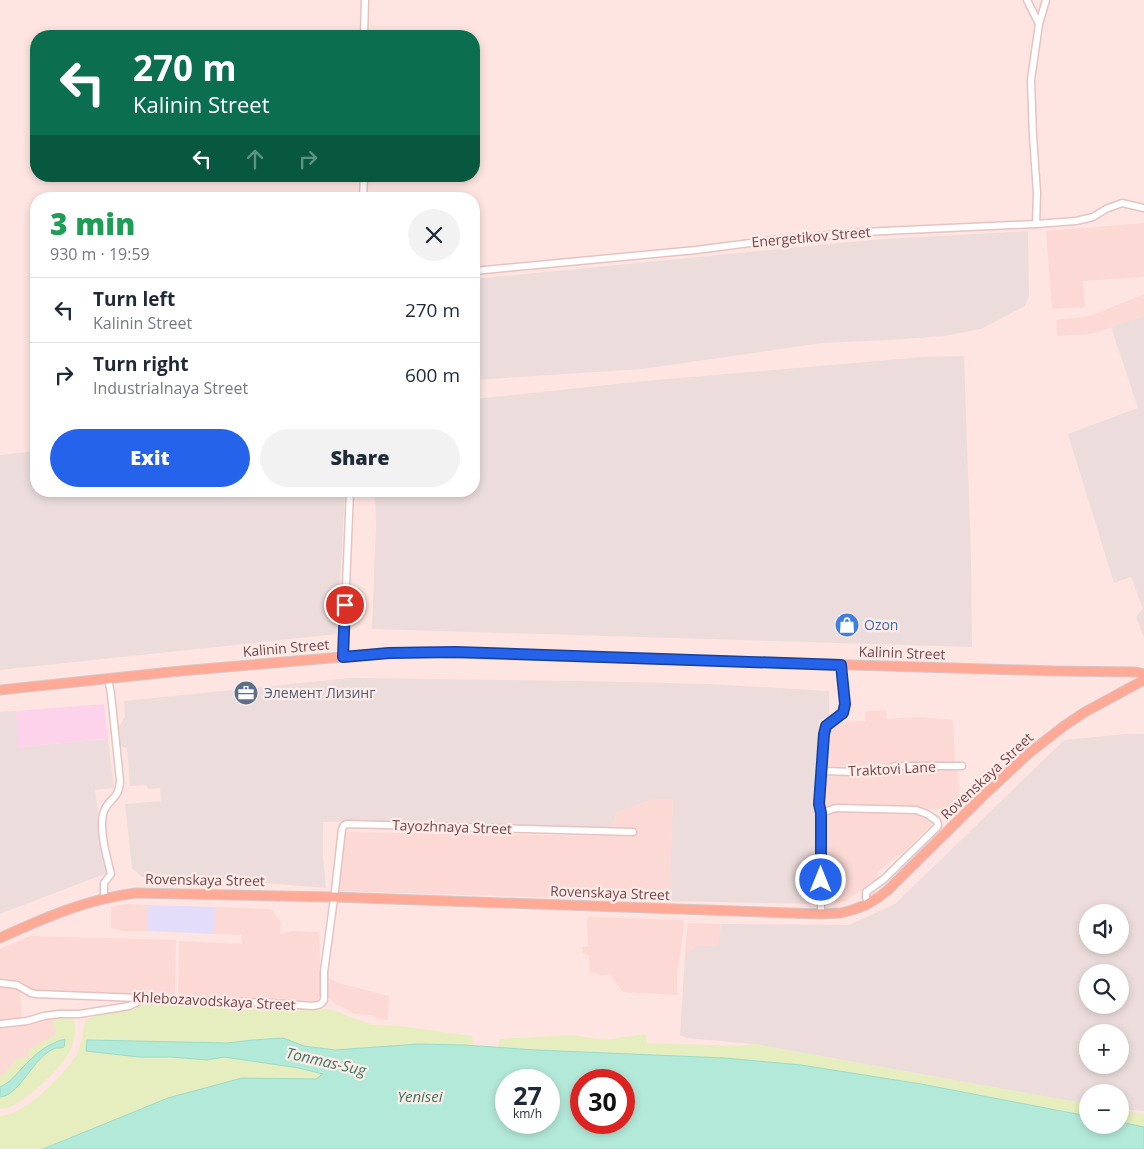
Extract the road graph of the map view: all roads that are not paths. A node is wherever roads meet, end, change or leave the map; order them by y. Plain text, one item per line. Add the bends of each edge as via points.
1 (365, 0) edge
2 (1027, 0) edge
3 (1046, 0) edge
4 (1039, 24) junction
5 (364, 30) edge
6 (1144, 208) edge
7 (1036, 224) junction
8 (480, 270) edge
9 (350, 497) edge
10 (343, 657) junction
11 (841, 665) junction
12 (1144, 674) edge
13 (108, 678) junction
14 (1144, 680) edge
15 (0, 690) edge
16 (962, 766) dead end
17 (821, 771) junction
18 (821, 813) junction
19 (633, 832) dead end
20 (334, 897) junction
21 (104, 898) junction
22 (868, 904) junction
23 (821, 914) junction
24 (0, 938) edge
25 (0, 983) edge
26 (148, 998) junction
27 (0, 1024) edge

1 - 5 street
2 - 4 street
3 - 4 street
4 - 7 street via 1031,88
6 - 7 street, Energetikov Street via 1122,203 1093,217
7 - 8 street, Energetikov Street via 863,232
9 - 10 street
10 - 11 main road, Kalinin Street via 389,653 469,653
10 - 13 main road, Kalinin Street
11 - 12 main road, Kalinin Street
11 - 17 street via 845,704 843,713 826,726
13 - 15 main road, Kalinin Street
13 - 21 street via 120,781 116,797 108,804 102,820 111,874 104,883
14 - 22 main road, Rovenskaya Street via 1085,712 1028,754 888,890
16 - 17 street, Traktovi Lane
17 - 18 street
18 - 22 street via 836,808 916,810 938,822 937,827 896,867 866,892
18 - 23 street
19 - 20 street, Tayozhnaya Street via 347,824 342,829
20 - 21 main road, Rovenskaya Street via 145,892
20 - 23 main road, Rovenskaya Street
20 - 26 street, Khlebozavodskaya Street via 324,972 324,1000 319,1005
21 - 24 main road, Rovenskaya Street via 70,908
22 - 23 main road, Rovenskaya Street via 841,913
25 - 26 street, Khlebozavodskaya Street via 17,985 36,994
26 - 27 street via 129,1006

